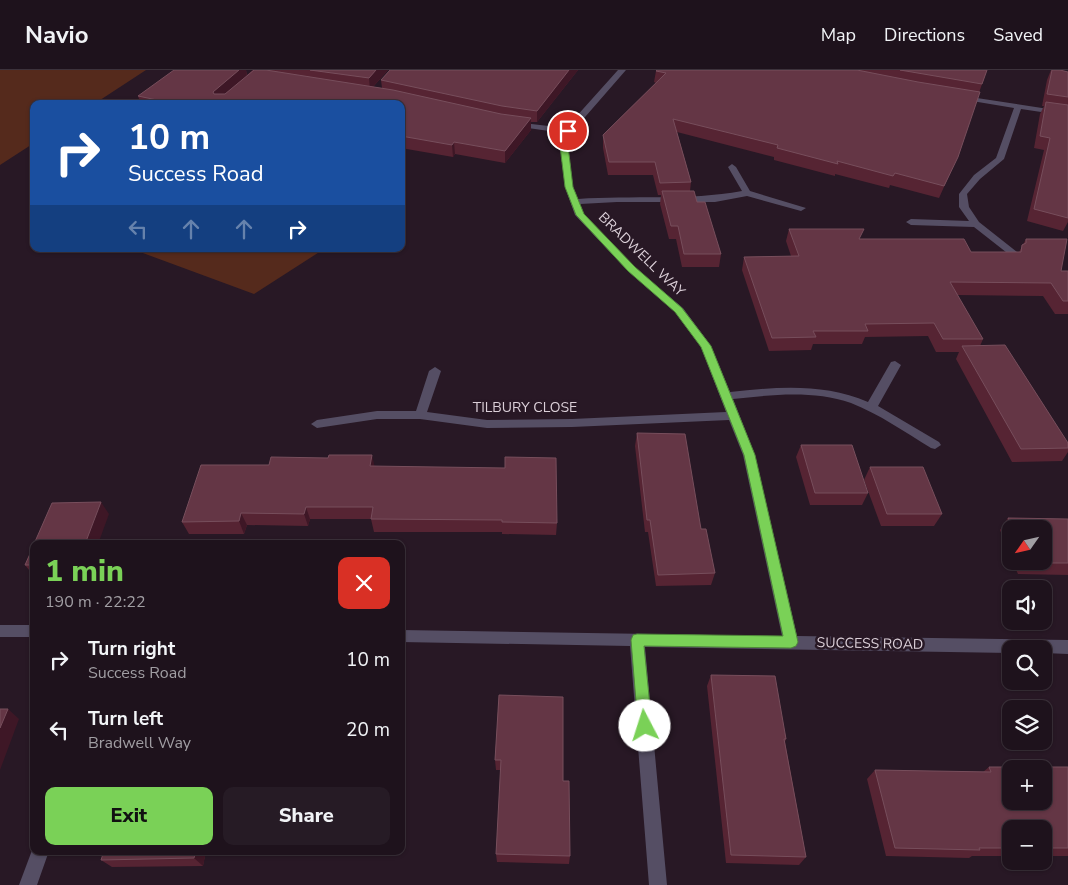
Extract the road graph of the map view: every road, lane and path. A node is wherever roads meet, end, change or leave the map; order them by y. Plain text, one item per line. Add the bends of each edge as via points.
1 (622, 70) edge
2 (952, 96) edge
3 (1018, 106) junction
4 (1068, 114) edge
5 (502, 122) edge
6 (568, 131) junction
7 (732, 167) dead end
8 (747, 193) junction
9 (575, 202) junction
10 (801, 208) dead end
11 (911, 222) dead end
12 (976, 224) junction
13 (1014, 254) edge
14 (895, 365) dead end
15 (435, 371) dead end
16 (726, 396) junction
17 (871, 407) junction
18 (420, 415) junction
19 (733, 416) junction
20 (317, 424) dead end
21 (935, 445) dead end
22 (0, 631) edge
23 (30, 631) edge
24 (405, 636) edge
25 (637, 640) junction
26 (791, 642) junction
27 (1068, 647) edge
28 (39, 855) edge
29 (28, 885) edge
30 (658, 885) edge

1 - 6 street
2 - 3 street
3 - 4 street
3 - 12 street via 1000,159 977,177 963,194 964,207
5 - 6 street
6 - 9 street, BRADWELL WAY via 564,146 569,187
7 - 8 street
8 - 9 street via 715,199
8 - 10 street
9 - 16 street, BRADWELL WAY via 580,215 603,240 679,310 694,328 706,346
11 - 12 street
12 - 13 street
14 - 17 street
15 - 18 street
16 - 17 street via 791,390 818,392
16 - 19 street, BRADWELL WAY
17 - 21 street
18 - 19 street, TILBURY CLOSE via 487,424
18 - 20 street, TILBURY CLOSE via 377,415
19 - 26 street, BRADWELL WAY via 749,455
22 - 23 street
24 - 25 street, SUCCESS ROAD
25 - 26 street, SUCCESS ROAD
25 - 30 street
26 - 27 street, SUCCESS ROAD
28 - 29 street

